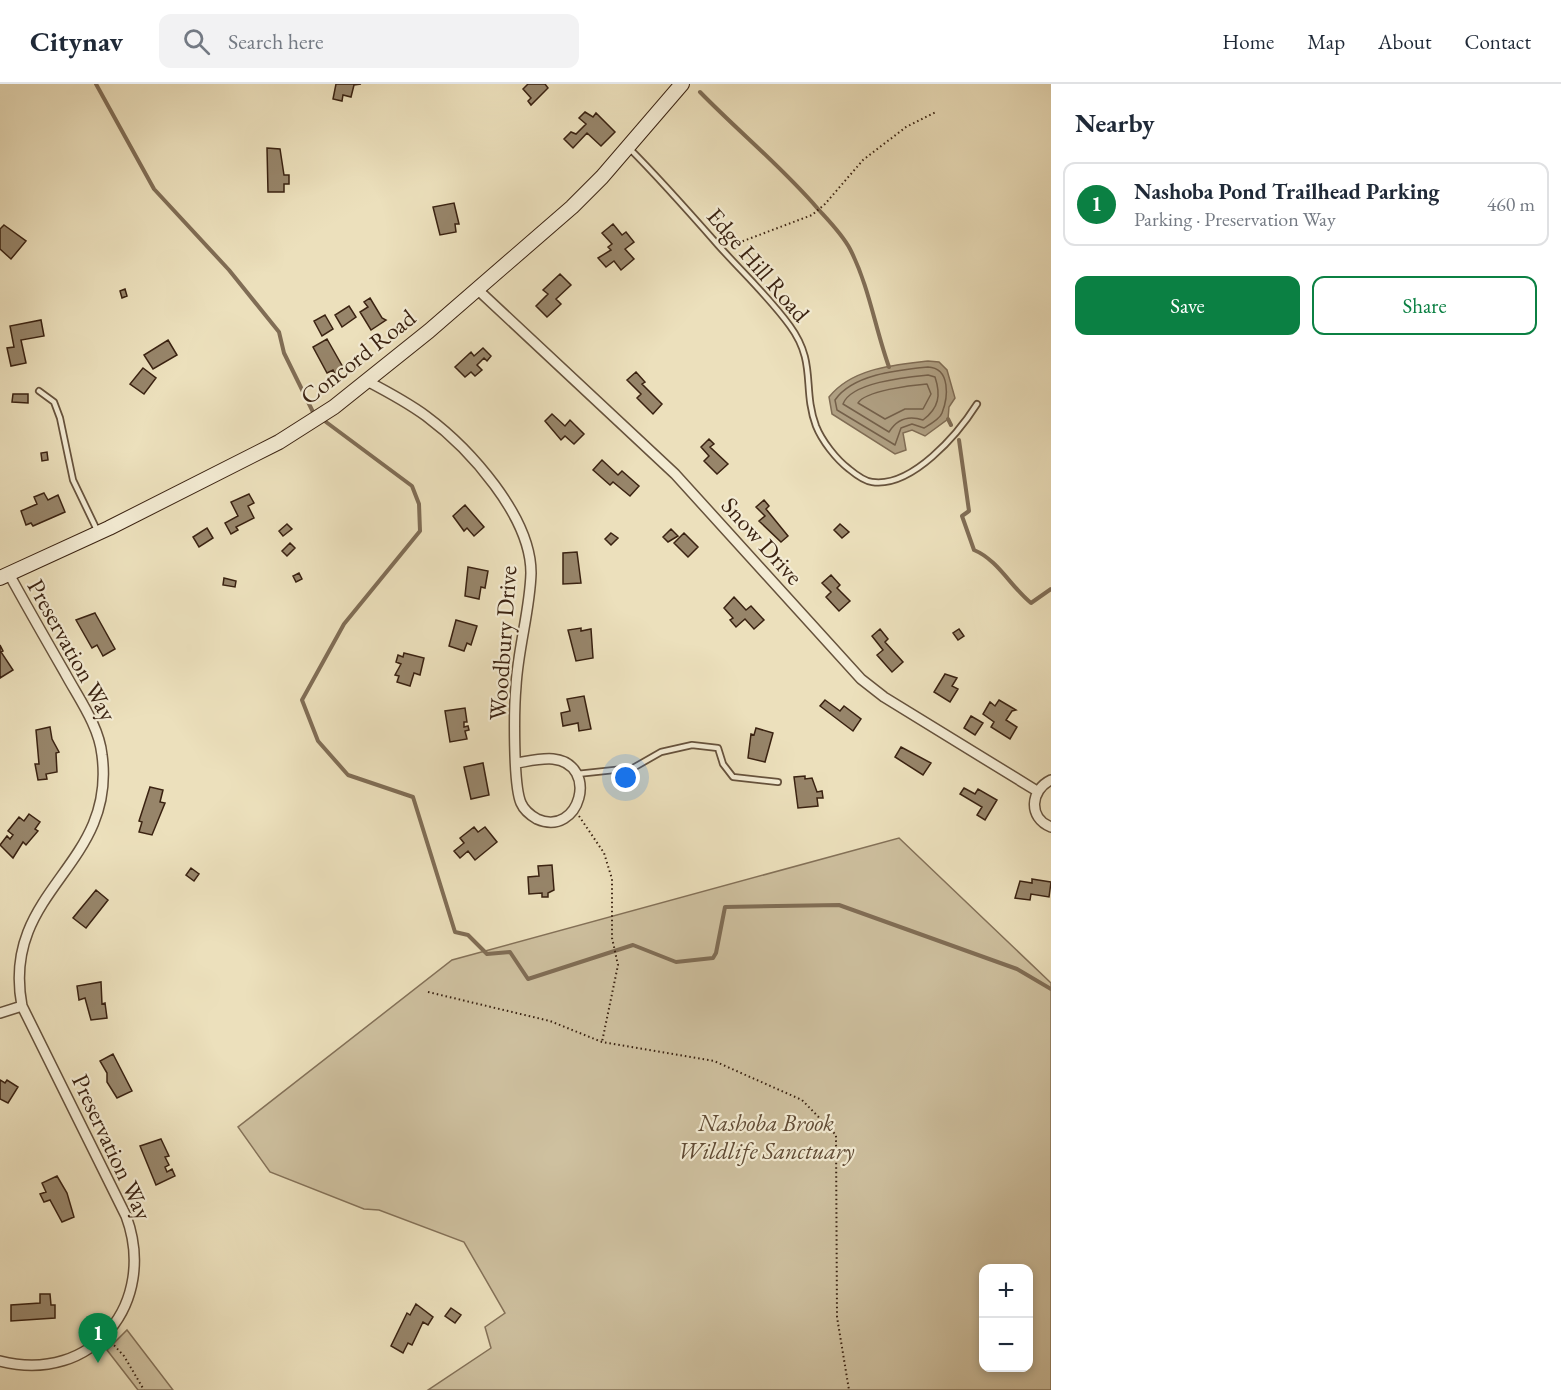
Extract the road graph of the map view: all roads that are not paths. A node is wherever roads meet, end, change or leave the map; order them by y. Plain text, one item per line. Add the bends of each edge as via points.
1 (682, 84) edge
2 (628, 147) junction
3 (477, 289) junction
4 (367, 381) junction
5 (39, 391) dead end
6 (977, 404) dead end
7 (99, 533) junction
8 (4, 576) edge
9 (517, 763) junction
10 (577, 774) junction
11 (1051, 780) edge
12 (778, 782) dead end
13 (1037, 791) junction
14 (1051, 827) edge
15 (22, 1006) junction
16 (0, 1013) edge
17 (0, 1361) edge

1 - 2 main road, Concord Road
2 - 3 main road, Concord Road via 572,207
2 - 6 lane, Edge Hill Road via 771,302 802,345 817,429 839,461 858,475 871,482 890,482 905,476 954,436
3 - 4 main road, Concord Road
3 - 13 street, Snow Drive via 675,474 861,679
4 - 7 main road, Concord Road via 279,442
4 - 9 street, Woodbury Drive via 400,398 447,433 507,504 524,533 531,574 516,687
5 - 7 lane via 54,402 73,480
7 - 8 main road, Concord Road
8 - 15 street, Preservation Way via 88,715 98,736 104,770 93,823 30,910 20,931 13,968
9 - 10 street via 555,759
9 - 10 street, Woodbury Drive via 521,802 533,817 551,822 575,810 581,792
10 - 12 lane via 633,768 661,752 692,746 718,748 733,777
11 - 13 street
13 - 14 street via 1036,815
15 - 16 street
15 - 17 street, Preservation Way via 132,1233 136,1251 133,1288 117,1322 105,1336 74,1357 57,1363 20,1365

